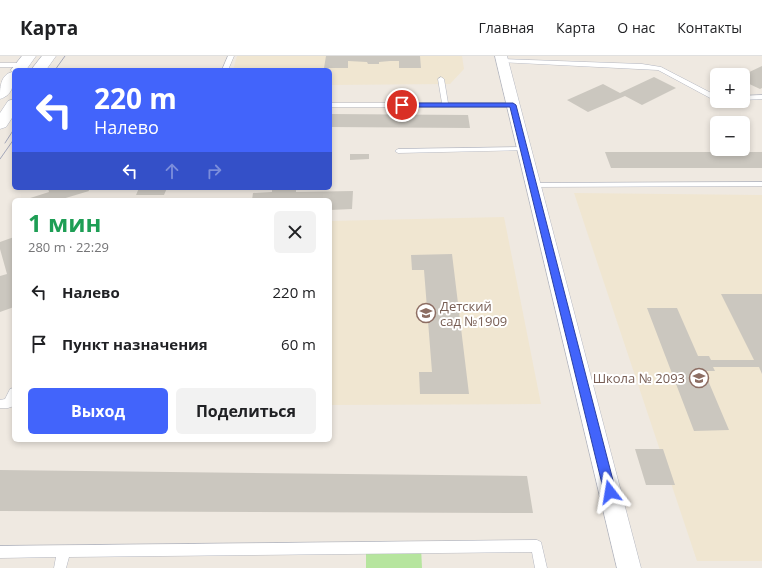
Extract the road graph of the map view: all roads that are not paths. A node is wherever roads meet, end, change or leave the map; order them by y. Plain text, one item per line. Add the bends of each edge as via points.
1 (49, 56) edge
2 (231, 56) edge
3 (501, 59) edge
4 (0, 65) edge
5 (21, 67) edge
6 (40, 68) edge
7 (226, 68) edge
8 (12, 79) edge
9 (442, 79) dead end
10 (0, 94) edge
11 (710, 96) edge
12 (762, 97) edge
13 (750, 98) edge
14 (332, 105) edge
15 (445, 105) junction
16 (513, 105) junction
17 (12, 107) edge
18 (0, 124) edge
19 (524, 149) junction
20 (398, 150) dead end
21 (762, 184) edge
22 (533, 185) junction
23 (64, 551) junction
24 (0, 552) edge
25 (60, 568) edge
26 (540, 568) edge
27 (629, 568) edge

1 - 6 main road
2 - 7 lane
3 - 11 lane via 660,68
3 - 16 street
4 - 5 lane
8 - 10 main road
9 - 15 lane
12 - 13 lane
14 - 15 lane
15 - 16 lane
16 - 19 street
17 - 18 main road
19 - 20 lane
19 - 22 street
21 - 22 lane
22 - 27 street
23 - 24 lane
23 - 25 lane
23 - 26 lane via 537,546

